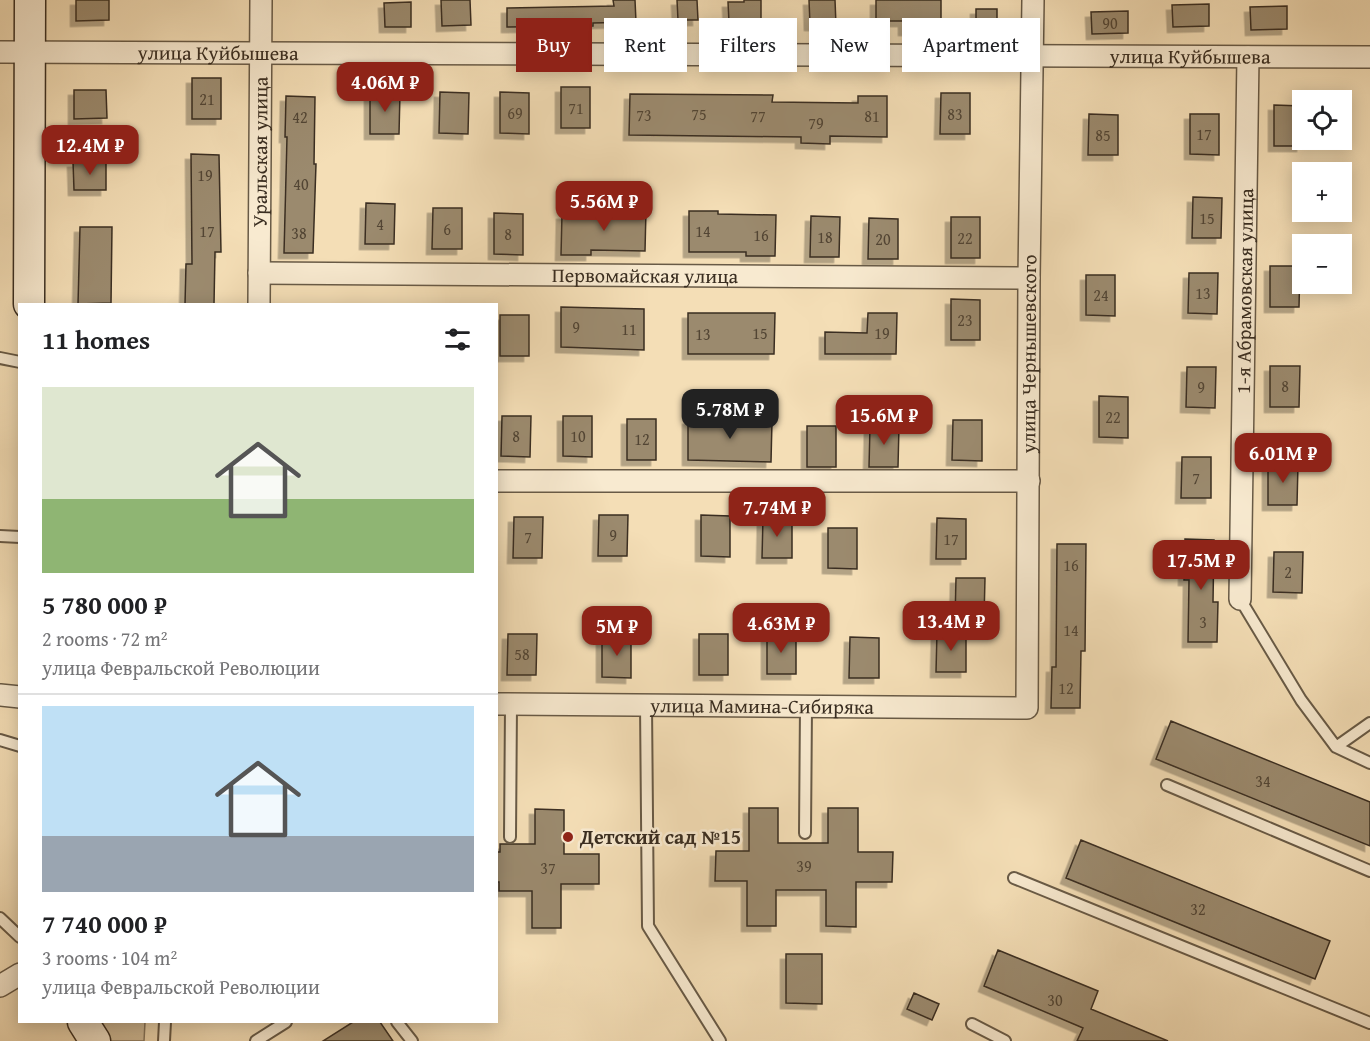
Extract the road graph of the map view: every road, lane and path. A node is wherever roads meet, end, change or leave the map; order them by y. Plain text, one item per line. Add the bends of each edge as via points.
1 (30, 0) edge
2 (261, 0) edge
3 (1032, 0) edge
4 (1032, 18) edge
5 (0, 52) edge
6 (30, 52) junction
7 (261, 52) junction
8 (902, 56) edge
9 (1040, 57) edge
10 (1248, 57) junction
11 (1370, 57) edge
12 (1033, 72) edge
13 (259, 273) junction
14 (1029, 278) junction
15 (29, 303) edge
16 (259, 303) edge
17 (0, 358) edge
18 (18, 362) edge
19 (498, 481) edge
20 (1029, 481) junction
21 (0, 536) edge
22 (18, 537) edge
23 (1240, 599) joint
24 (0, 695) edge
25 (18, 698) edge
26 (504, 704) edge
27 (646, 705) junction
28 (806, 706) junction
29 (1027, 708) joint
30 (1370, 723) edge
31 (0, 740) edge
32 (18, 745) edge
33 (1336, 747) junction
34 (1370, 763) edge
35 (1167, 785) dead end
36 (805, 833) dead end
37 (510, 837) dead end
38 (1370, 871) edge
39 (1014, 878) dead end
40 (0, 918) edge
41 (18, 935) edge
42 (18, 975) edge
43 (0, 986) edge
44 (84, 1023) edge
45 (165, 1023) edge
46 (284, 1023) edge
47 (398, 1023) edge
48 (1370, 1023) edge
49 (972, 1024) dead end
50 (95, 1041) edge
51 (164, 1041) edge
52 (256, 1041) edge
53 (412, 1041) edge
54 (720, 1041) edge
55 (1005, 1041) edge

1 - 6 street
2 - 7 street, Уральская улица
3 - 4 street, улица Чернышевского
5 - 6 street, улица Куйбышева
6 - 7 street, улица Куйбышева
6 - 15 street
7 - 8 street, улица Куйбышева
7 - 13 street, Уральская улица
9 - 10 street, улица Куйбышева
10 - 11 street, улица Куйбышева
10 - 23 street, 1-я Абрамовская улица
12 - 14 street, улица Чернышевского
13 - 14 street, Первомайская улица
13 - 16 street, Уральская улица
14 - 20 street, улица Чернышевского
17 - 18 lane
19 - 20 street
20 - 29 street, улица Чернышевского
21 - 22 lane
23 - 33 lane via 1301,700
24 - 25 street
26 - 27 street, улица Мамина-Сибиряка
26 - 37 lane
27 - 28 street, улица Мамина-Сибиряка
27 - 54 lane via 648,926
28 - 29 street, улица Мамина-Сибиряка
28 - 36 lane
30 - 33 lane
31 - 32 lane
33 - 34 lane
35 - 38 lane
39 - 48 lane
40 - 41 lane
42 - 43 street
44 - 50 street
45 - 51 lane
46 - 52 lane
47 - 53 lane
49 - 55 lane

